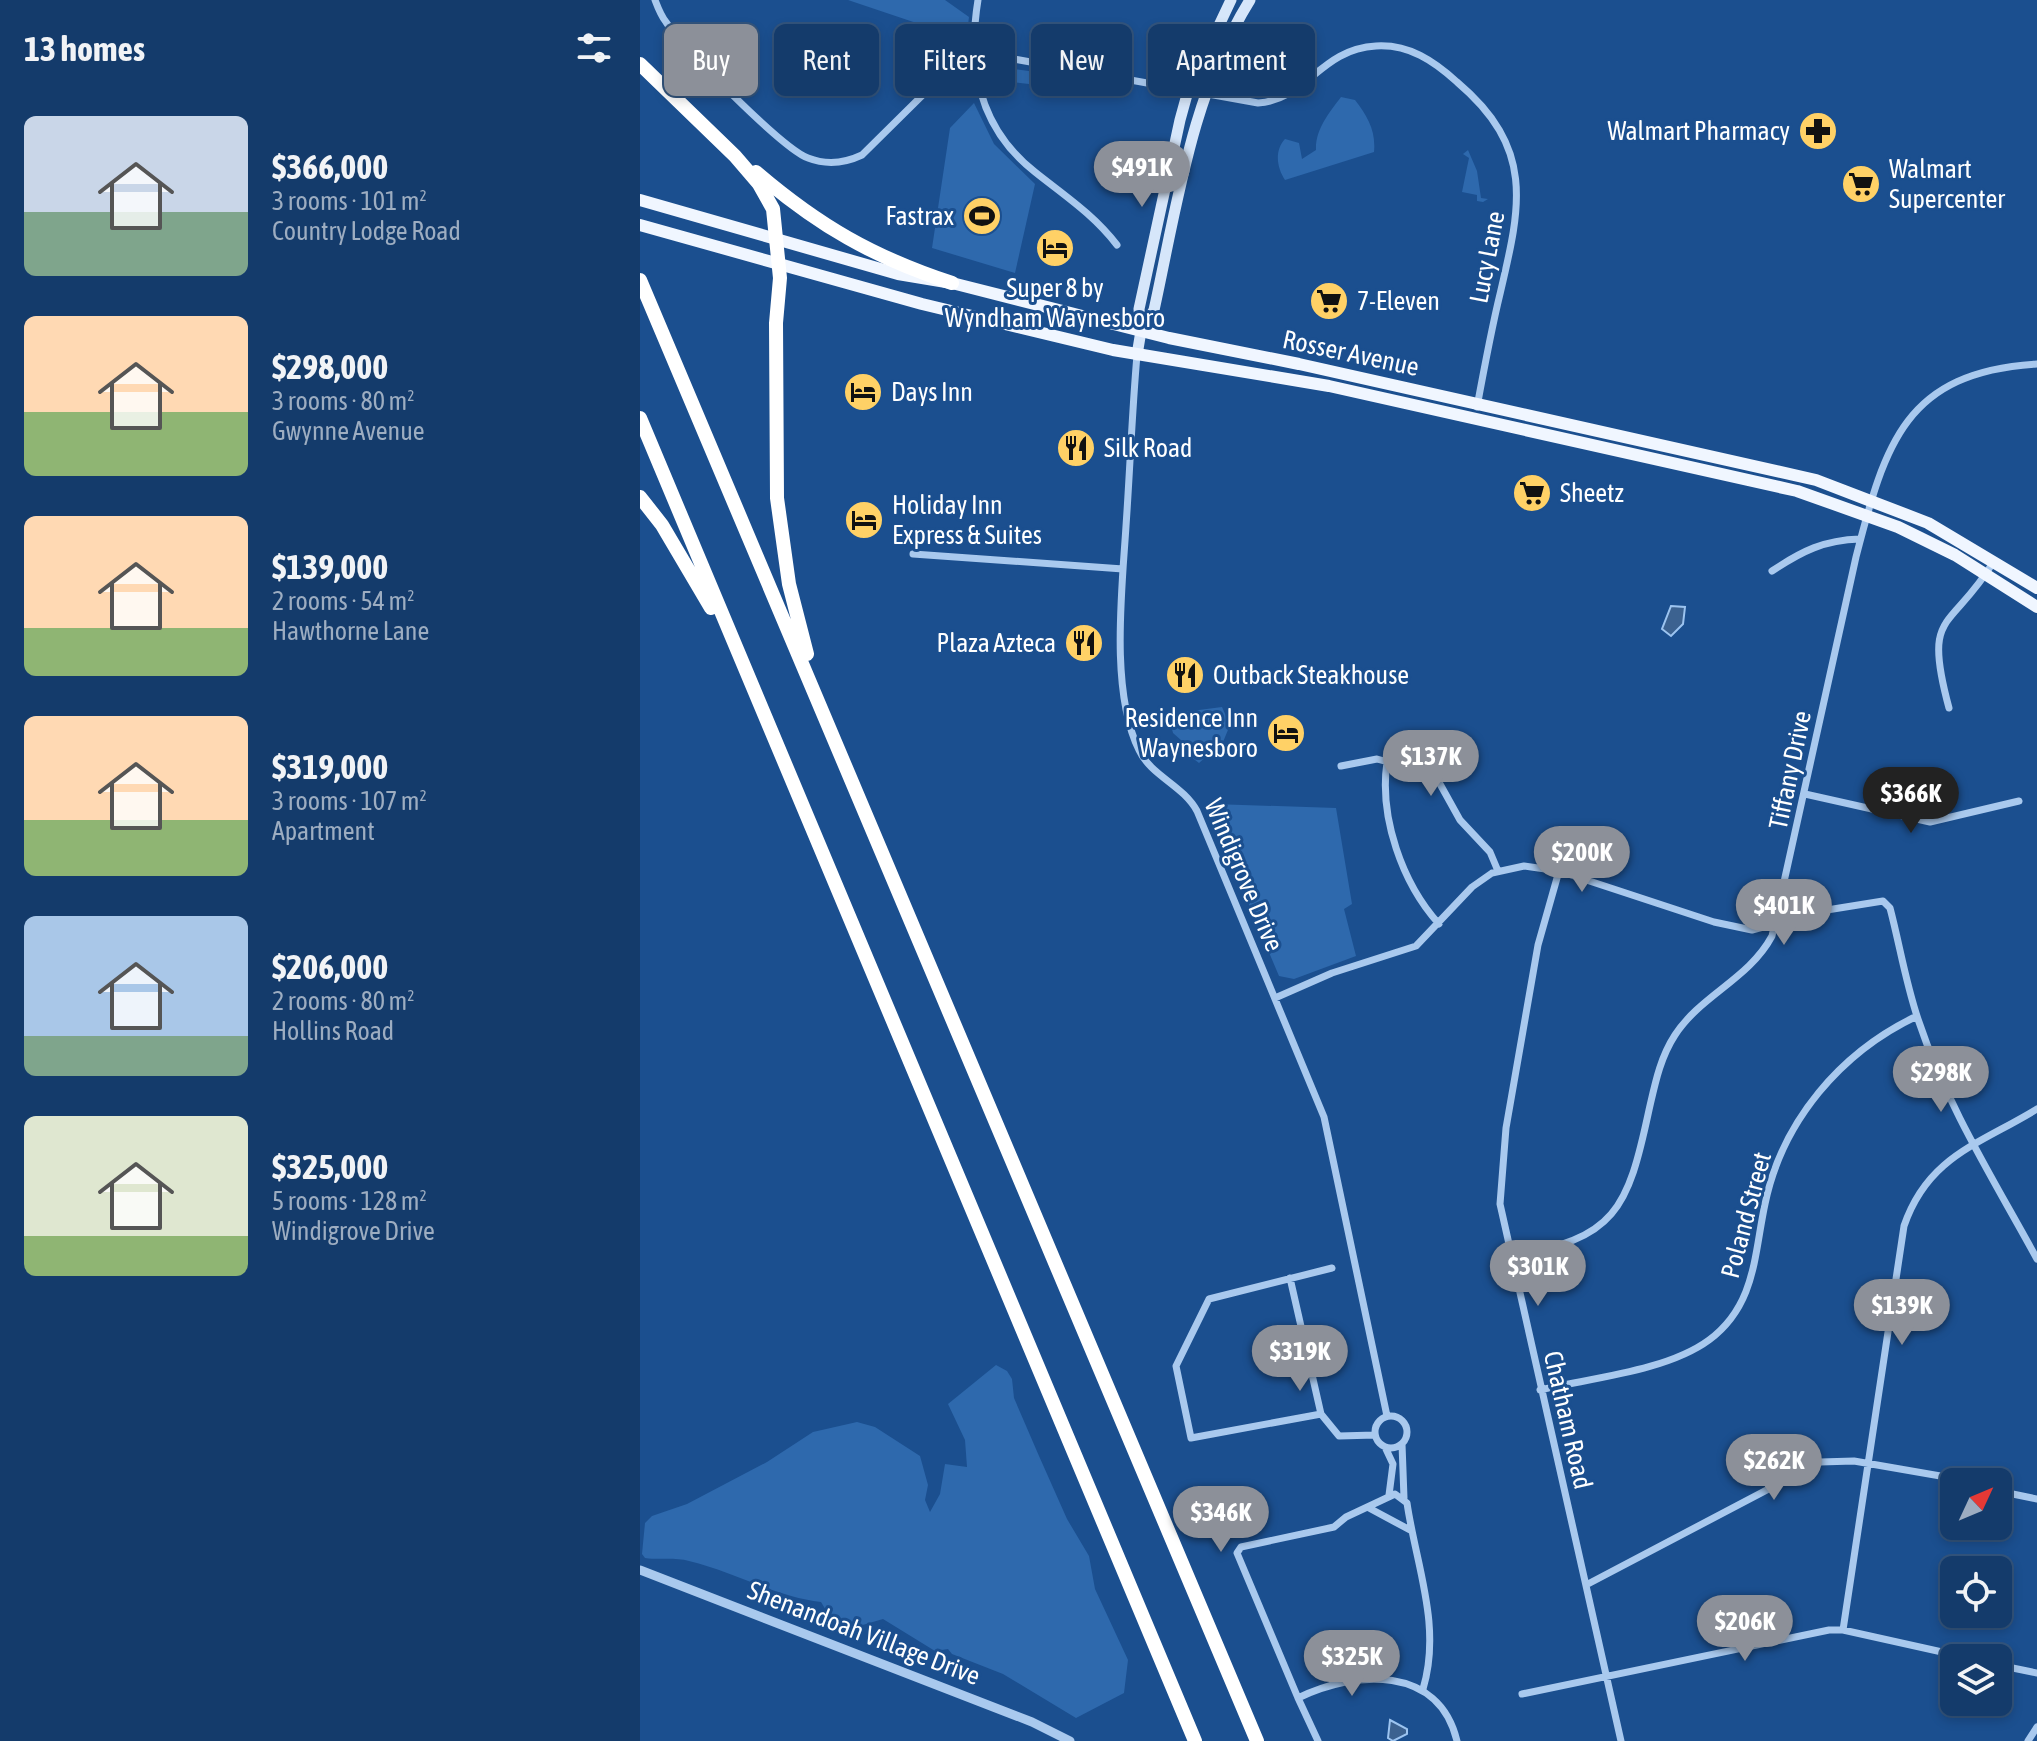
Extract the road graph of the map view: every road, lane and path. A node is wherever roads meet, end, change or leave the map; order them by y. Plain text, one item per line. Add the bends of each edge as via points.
1 (655, 0) edge
2 (978, 0) edge
3 (1231, 0) edge
4 (1250, 0) edge
5 (975, 24) edge
6 (1220, 24) edge
7 (1239, 24) edge
8 (1015, 58) edge
9 (640, 64) edge
10 (1315, 74) edge
11 (1148, 83) edge
12 (922, 96) edge
13 (982, 96) edge
14 (1187, 96) edge
15 (1205, 96) edge
16 (1215, 96) edge
17 (1285, 96) edge
18 (720, 140) junction
19 (640, 200) edge
20 (644, 226) edge
21 (773, 239) junction
22 (1117, 245) dead end
23 (776, 263) junction
24 (640, 280) edge
25 (952, 283) junction
26 (1141, 331) junction
27 (1137, 355) junction
28 (2037, 364) edge
29 (1477, 404) junction
30 (640, 418) edge
31 (1474, 419) junction
32 (640, 497) edge
33 (1871, 499) junction
34 (1867, 514) junction
35 (1860, 539) junction
36 (913, 554) dead end
37 (1994, 561) junction
38 (1123, 569) junction
39 (1772, 571) dead end
40 (1986, 574) junction
41 (2037, 588) edge
42 (2037, 607) edge
43 (1949, 708) dead end
44 (767, 722) junction
45 (832, 732) junction
46 (1387, 762) junction
47 (1341, 766) dead end
48 (1805, 794) junction
49 (2019, 801) dead end
50 (1498, 871) junction
51 (1559, 871) junction
52 (1439, 924) junction
53 (1777, 924) junction
54 (1275, 998) junction
55 (1917, 1016) junction
56 (2037, 1109) edge
57 (1974, 1143) junction
58 (1509, 1255) junction
59 (2037, 1259) edge
60 (1332, 1268) dead end
61 (1290, 1278) junction
62 (1540, 1390) junction
63 (1321, 1414) junction
64 (1387, 1416) junction
65 (1375, 1435) junction
66 (1402, 1444) junction
67 (1385, 1447) junction
68 (1870, 1463) junction
69 (1940, 1476) edge
70 (2012, 1494) edge
71 (1386, 1497) junction
72 (1404, 1498) junction
73 (2037, 1499) edge
74 (1369, 1508) junction
75 (1408, 1511) junction
76 (1382, 1514) junction
77 (1397, 1522) junction
78 (1410, 1530) junction
79 (640, 1570) edge
80 (1586, 1585) junction
81 (1843, 1630) junction
82 (1940, 1652) edge
83 (2012, 1668) edge
84 (2037, 1673) edge
85 (1606, 1677) junction
86 (1423, 1689) junction
87 (1522, 1694) dead end
88 (1298, 1698) junction
89 (2037, 1727) edge
90 (1070, 1741) edge
91 (1195, 1741) edge
92 (1257, 1741) edge
93 (1318, 1741) edge
94 (1457, 1741) edge
95 (1621, 1741) edge
96 (2028, 1741) edge

1 - 12 street via 675,34 736,96 785,144 817,161 862,155
2 - 5 street
3 - 6 main road
4 - 7 main road
8 - 11 street, Lucy Lane
9 - 18 highway
10 - 29 street, Lucy Lane via 1332,59 1383,46 1429,59 1479,103 1510,152 1518,211
13 - 22 street via 1008,147 1082,205
14 - 26 main road via 1139,309
15 - 26 main road via 1154,310
16 - 17 street, Lucy Lane via 1246,103
18 - 21 highway via 769,199
18 - 25 highway via 795,205 842,237
19 - 21 main road, Rosser Avenue
20 - 23 main road, Rosser Avenue
21 - 23 highway
21 - 25 main road, Rosser Avenue via 898,274
23 - 27 main road, Rosser Avenue
23 - 45 highway via 780,278 774,455 779,523 800,630
24 - 45 highway
25 - 26 main road, Rosser Avenue
26 - 27 main road
26 - 29 main road, Rosser Avenue
27 - 31 main road, Rosser Avenue via 1267,374
27 - 38 street, Windigrove Drive
28 - 33 street, Tiffany Drive via 1963,377 1928,397 1900,431
29 - 31 street, Lucy Lane
29 - 33 main road, Rosser Avenue via 1781,471
30 - 44 highway
31 - 34 main road, Rosser Avenue via 1758,481
32 - 44 highway via 705,597
33 - 34 street, Tiffany Drive
33 - 37 main road, Rosser Avenue via 1928,523
34 - 35 street, Tiffany Drive
34 - 40 main road, Rosser Avenue
35 - 39 street via 1814,545
35 - 48 street, Tiffany Drive
36 - 38 street
37 - 40 street
37 - 41 main road, Rosser Avenue
38 - 54 street, Windigrove Drive via 1121,653 1137,747 1150,766 1193,802
40 - 42 main road, Rosser Avenue
40 - 43 street via 1940,631 1938,654
44 - 91 highway
45 - 92 highway
46 - 47 street
46 - 50 street via 1435,775
46 - 52 street via 1385,788 1401,862 1413,890
48 - 49 street via 1930,822
48 - 53 street, Tiffany Drive
50 - 51 street via 1524,866
50 - 52 street via 1472,887
51 - 53 street via 1732,927 1752,930
51 - 58 street, Chatham Road via 1538,945 1500,1173
52 - 54 street via 1406,950
53 - 55 street via 1877,900 1890,908
53 - 58 street, Tiffany Drive via 1756,961 1697,1009 1669,1045 1637,1169 1617,1209 1576,1240
54 - 64 street, Windigrove Drive via 1328,1133
55 - 57 street
55 - 62 street, Poland Street via 1858,1053 1824,1085 1801,1117 1770,1183 1755,1274 1716,1334 1665,1361
56 - 57 street
57 - 59 street
57 - 68 street via 1932,1175 1904,1226
58 - 62 street, Chatham Road
60 - 61 street
61 - 63 street
61 - 63 street via 1209,1299 1175,1372 1191,1438
62 - 80 street, Chatham Road
63 - 65 street via 1339,1436
64 - 65 street via 1377,1423
64 - 66 street via 1405,1424
65 - 67 street
66 - 67 street
66 - 72 street
67 - 71 street via 1393,1464
68 - 69 street
68 - 80 street via 1830,1460 1807,1467
68 - 81 street
70 - 73 street
71 - 72 street
71 - 74 street
71 - 76 street
72 - 75 street
74 - 76 street
74 - 88 street via 1334,1527 1241,1547 1237,1553
75 - 77 street
75 - 78 street
76 - 77 street
77 - 78 street
78 - 86 street via 1430,1618 1431,1652
79 - 90 street, Shenandoah Village Drive
80 - 85 street, Chatham Road
81 - 82 street
81 - 85 street
83 - 84 street
85 - 87 street
85 - 95 street, Chatham Road
86 - 88 street via 1395,1679 1365,1679
86 - 94 street via 1443,1710
88 - 93 street
89 - 96 street

